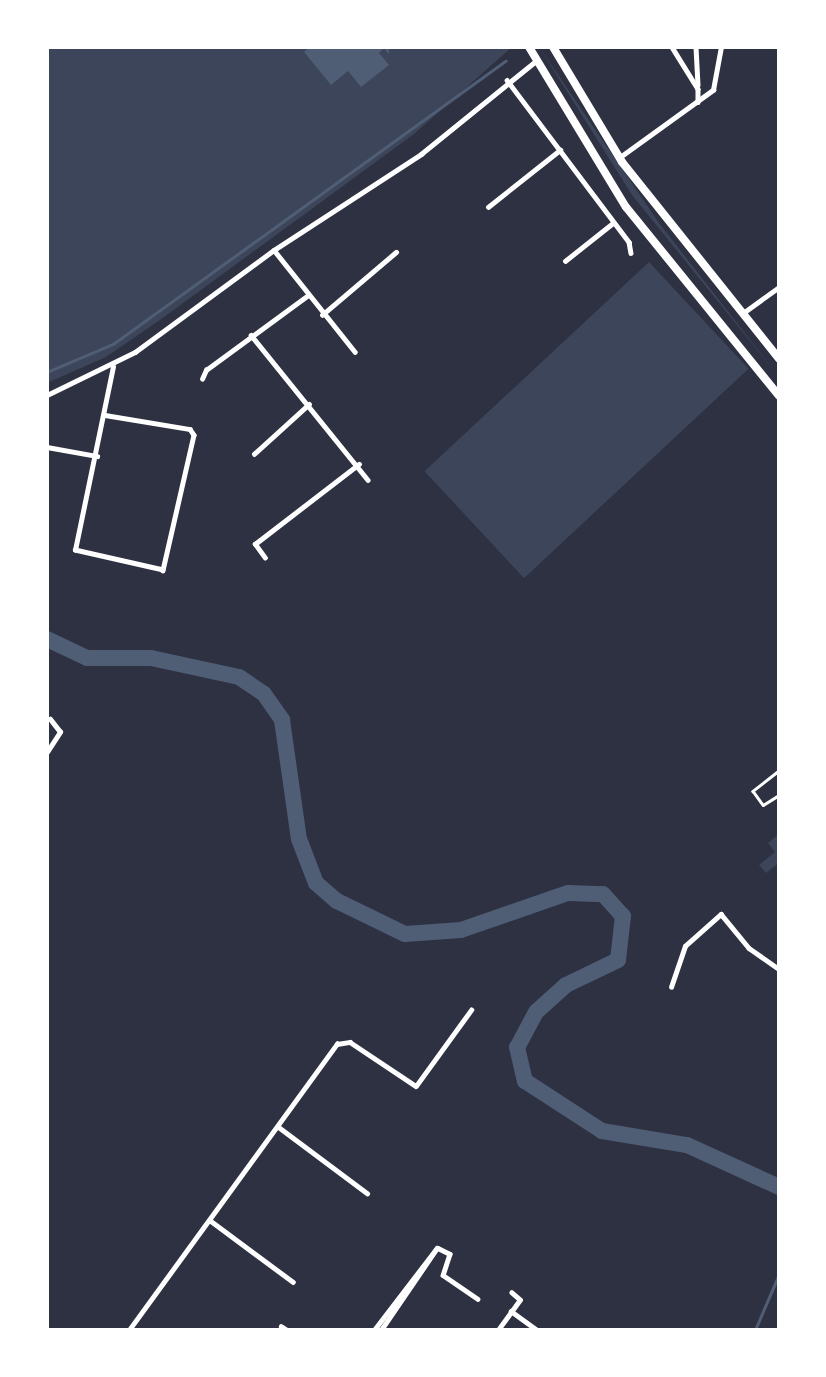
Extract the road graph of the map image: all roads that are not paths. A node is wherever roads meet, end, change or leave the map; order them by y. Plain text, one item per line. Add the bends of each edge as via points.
1 (528, 47) edge
2 (553, 47) edge
3 (672, 47) edge
4 (696, 47) edge
5 (715, 47) edge
6 (721, 49) edge
7 (536, 61) junction
8 (506, 80) junction
9 (698, 89) junction
10 (698, 103) junction
11 (559, 150) junction
12 (619, 158) junction
13 (488, 207) dead end
14 (613, 223) junction
15 (274, 250) junction
16 (396, 252) dead end
17 (631, 253) dead end
18 (565, 261) dead end
19 (779, 287) edge
20 (307, 296) junction
21 (743, 313) junction
22 (323, 315) junction
23 (251, 335) junction
24 (355, 352) dead end
25 (779, 359) edge
26 (113, 366) junction
27 (202, 379) dead end
28 (47, 395) edge
29 (779, 396) edge
30 (309, 404) junction
31 (105, 415) junction
32 (47, 447) edge
33 (254, 454) dead end
34 (97, 456) junction
35 (359, 464) junction
36 (368, 480) dead end
37 (265, 558) dead end
38 (50, 719) dead end
39 (47, 752) edge
40 (779, 771) edge
41 (779, 795) edge
42 (779, 969) edge
43 (671, 987) dead end
44 (471, 1010) dead end
45 (279, 1128) junction
46 (366, 1194) dead end
47 (211, 1221) junction
48 (437, 1248) junction
49 (293, 1282) dead end
50 (512, 1293) dead end
51 (478, 1299) dead end
52 (512, 1311) junction
53 (536, 1329) edge
54 (129, 1330) edge
55 (374, 1330) edge
56 (381, 1330) edge
57 (498, 1330) edge

1 - 7 highway
2 - 12 highway
3 - 9 street
4 - 9 street
5 - 6 street
6 - 10 street via 713,90
7 - 8 street
7 - 29 highway via 626,207
8 - 11 street
8 - 15 street via 421,153
9 - 10 street
10 - 12 street
11 - 13 street
11 - 14 street
12 - 21 highway
14 - 17 street
14 - 18 street
15 - 20 street
15 - 26 street
16 - 22 street
19 - 21 street
20 - 22 street
20 - 23 street
21 - 25 highway
22 - 24 street
23 - 27 street
23 - 30 street
26 - 28 street
26 - 31 street
30 - 33 street
30 - 35 street
31 - 34 street
31 - 34 street via 190,429 194,435 163,570 75,550
32 - 34 street
35 - 36 street
35 - 37 street via 255,544
38 - 39 street via 60,732
40 - 41 lane via 753,791 763,805
42 - 43 street via 749,947 722,914 685,946
44 - 45 street via 416,1086 351,1042 339,1042
45 - 46 street
45 - 47 street
47 - 49 street
47 - 54 street
48 - 51 street via 450,1254 443,1275
48 - 55 street
48 - 56 street
50 - 52 street via 520,1300
52 - 53 street
52 - 57 street

